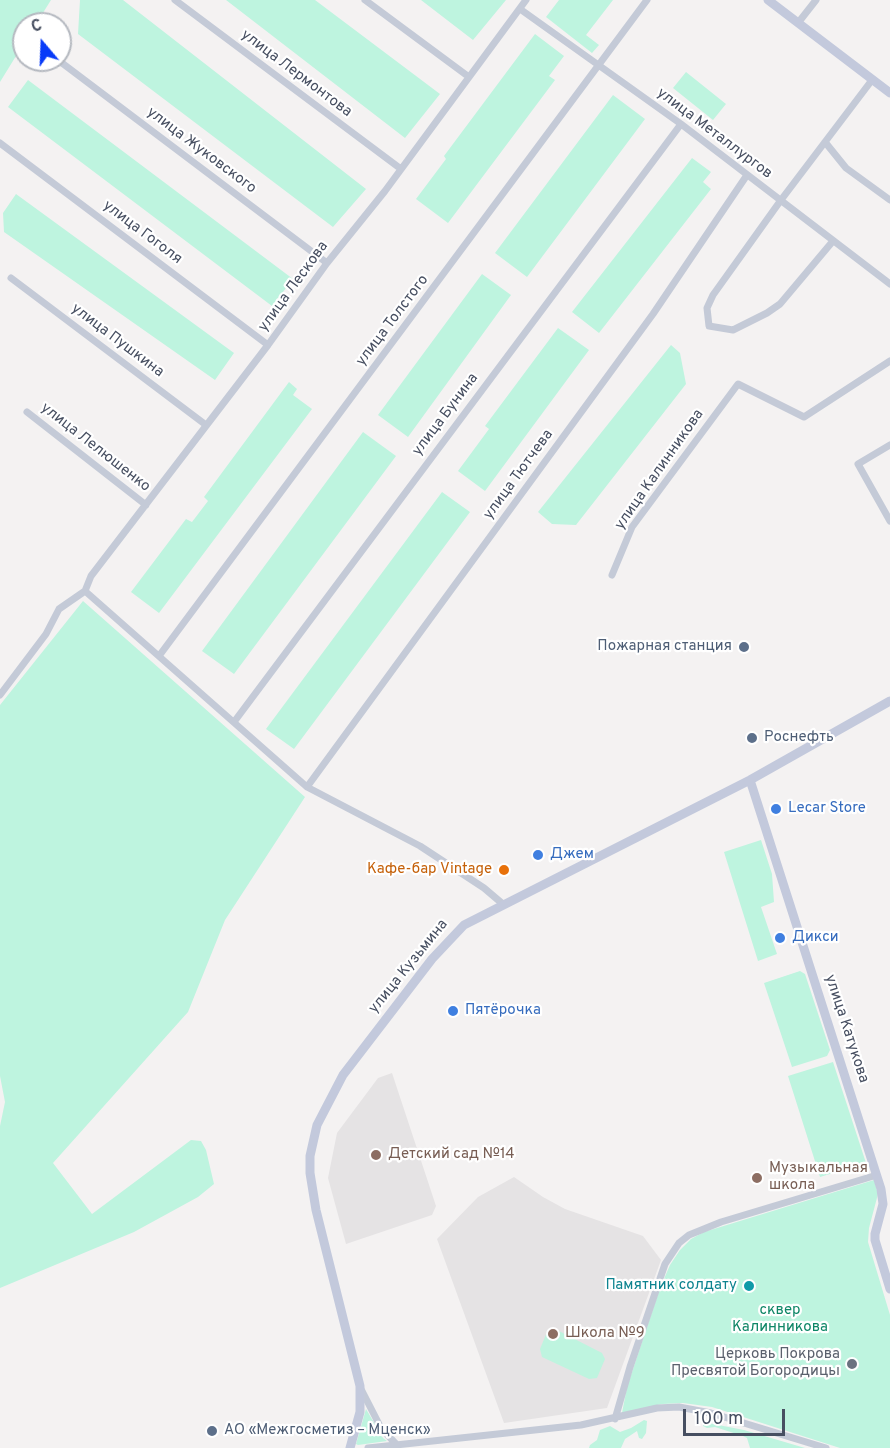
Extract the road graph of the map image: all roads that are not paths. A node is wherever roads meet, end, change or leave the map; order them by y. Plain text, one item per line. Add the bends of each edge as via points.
1 (175, 0) edge
2 (365, 0) edge
3 (526, 0) edge
4 (647, 0) edge
5 (768, 0) edge
6 (816, 0) edge
7 (520, 9) junction
8 (798, 23) junction
9 (599, 67) junction
10 (72, 71) edge
11 (469, 77) junction
12 (872, 80) junction
13 (890, 93) edge
14 (681, 124) junction
15 (825, 141) junction
16 (0, 143) edge
17 (401, 169) junction
18 (747, 175) junction
19 (781, 200) junction
20 (890, 200) edge
21 (833, 241) junction
22 (327, 263) junction
23 (11, 278) dead end
24 (890, 284) edge
25 (268, 345) junction
26 (890, 361) edge
27 (27, 412) dead end
28 (206, 425) junction
29 (890, 445) edge
30 (146, 505) junction
31 (890, 520) edge
32 (612, 575) dead end
33 (85, 591) junction
34 (159, 656) junction
35 (0, 695) edge
36 (890, 701) edge
37 (234, 723) junction
38 (750, 780) junction
39 (307, 788) junction
40 (504, 905) junction
41 (877, 1175) junction
42 (890, 1289) edge
43 (360, 1386) junction
44 (615, 1419) junction
45 (396, 1444) junction
46 (350, 1448) edge
47 (368, 1448) edge
48 (826, 1448) edge

1 - 17 street, улица Лермонтова
2 - 11 street
3 - 7 street, улица Лескова
4 - 9 street, улица Толстого
5 - 8 main road
6 - 8 street
7 - 9 street, улица Металлургов
7 - 11 street, улица Лескова
8 - 12 main road
9 - 14 street, улица Металлургов
9 - 34 street, улица Толстого
10 - 22 street, улица Жуковского
11 - 17 street, улица Лескова
12 - 13 main road
12 - 15 street
14 - 18 street, улица Металлургов
14 - 37 street, улица Бунина
15 - 19 street
15 - 20 street via 846,168
16 - 25 street, улица Гоголя
17 - 22 street, улица Лескова
18 - 19 street, улица Металлургов
18 - 39 street, улица Тютчева via 653,314
19 - 21 street, улица Металлургов
19 - 21 street via 714,295 707,308 709,326 733,330 767,313 780,304
21 - 24 street, улица Металлургов
22 - 25 street, улица Лескова
23 - 28 street, улица Пушкина
25 - 28 street, улица Лескова
26 - 32 street, улица Калинникова via 804,417 738,384 632,527
27 - 30 street, улица Лелюшенко
28 - 30 street, улица Лескова
29 - 31 street via 858,464
30 - 33 street, улица Лескова via 91,576
33 - 34 street
33 - 35 street via 59,609 46,634
34 - 37 street
36 - 38 main road, улица Кузьмина
37 - 39 street
38 - 40 main road, улица Кузьмина
38 - 41 main road, улица Катукова
39 - 40 street via 420,846
40 - 43 main road, улица Кузьмина via 464,925 446,943 343,1075 317,1125 310,1156 312,1191
41 - 42 main road, улица Катукова via 883,1204 875,1240
41 - 44 street via 721,1222 679,1243 665,1264
43 - 45 street via 381,1428
43 - 46 main road, улица Кузьмина via 360,1412
44 - 45 street
44 - 48 street via 657,1408 679,1407
45 - 47 street

